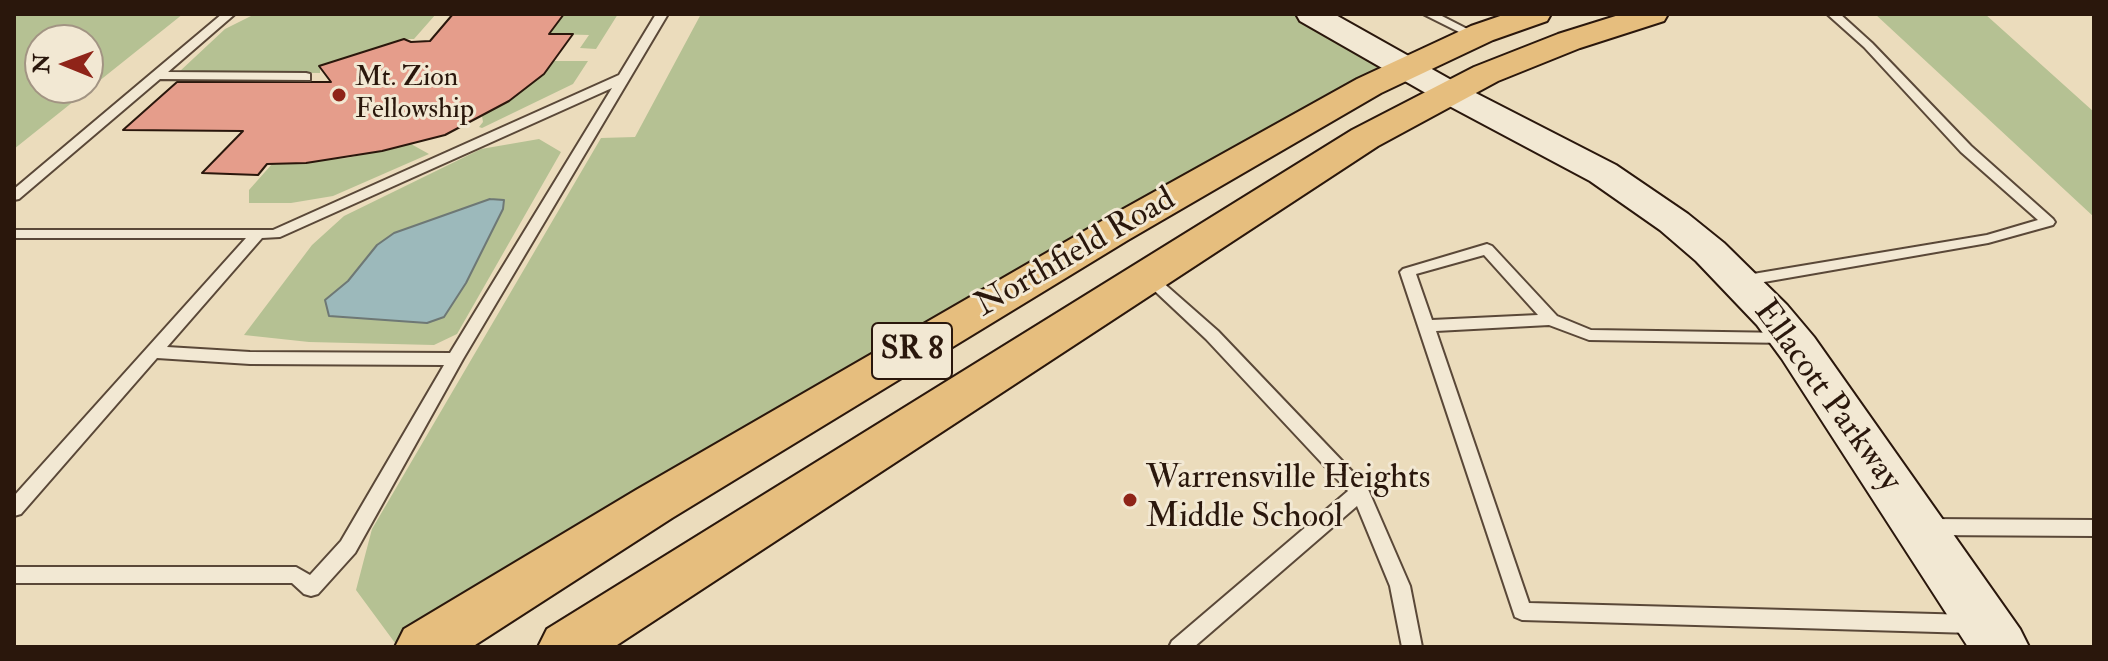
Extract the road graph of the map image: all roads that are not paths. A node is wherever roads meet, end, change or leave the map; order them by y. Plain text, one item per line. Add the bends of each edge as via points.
1 (229, 14) edge
2 (662, 14) edge
3 (1311, 14) edge
4 (1429, 14) edge
5 (1536, 14) edge
6 (1653, 14) edge
7 (1833, 14) edge
8 (1475, 36) junction
9 (1405, 67) junction
10 (157, 75) junction
11 (306, 77) dead end
12 (624, 78) junction
13 (1450, 93) junction
14 (14, 196) edge
15 (14, 234) edge
16 (257, 235) junction
17 (1147, 276) junction
18 (1740, 281) junction
19 (1551, 320) junction
20 (1426, 326) junction
21 (1790, 338) junction
22 (153, 352) junction
23 (455, 359) junction
24 (1360, 492) junction
25 (14, 509) edge
26 (1919, 527) junction
27 (2094, 528) edge
28 (14, 575) edge
29 (1993, 636) edge
30 (424, 647) edge
31 (567, 647) edge
32 (1179, 647) edge
33 (1412, 647) edge

1 - 10 lane
2 - 12 lane
3 - 9 street, Ellacott Parkway
4 - 8 lane
5 - 8 main road, Northfield Road / SR 8
6 - 13 main road, Northfield Road / SR 8 via 1557,46
7 - 18 lane via 1966,149 2048,222 1988,239
8 - 9 main road, Northfield Road / SR 8
9 - 13 street, Ellacott Parkway
9 - 30 main road, Northfield Road / SR 8 via 1114,231
10 - 11 lane
10 - 14 lane
12 - 16 lane via 275,234
12 - 23 lane
13 - 17 main road, Northfield Road / SR 8 via 1365,138
13 - 18 street, Ellacott Parkway via 1603,173 1674,222
15 - 16 lane
16 - 22 lane
17 - 24 lane via 1212,335
17 - 31 main road, Northfield Road / SR 8
18 - 21 street, Ellacott Parkway
19 - 20 lane
19 - 20 lane via 1487,249 1408,272
19 - 21 lane via 1589,335
20 - 29 lane via 1522,611
21 - 26 street, Ellacott Parkway
22 - 23 lane
22 - 25 lane
23 - 28 lane via 348,547 311,588 296,575
24 - 32 lane
24 - 33 lane via 1400,586
26 - 27 lane
26 - 29 street, Ellacott Parkway

